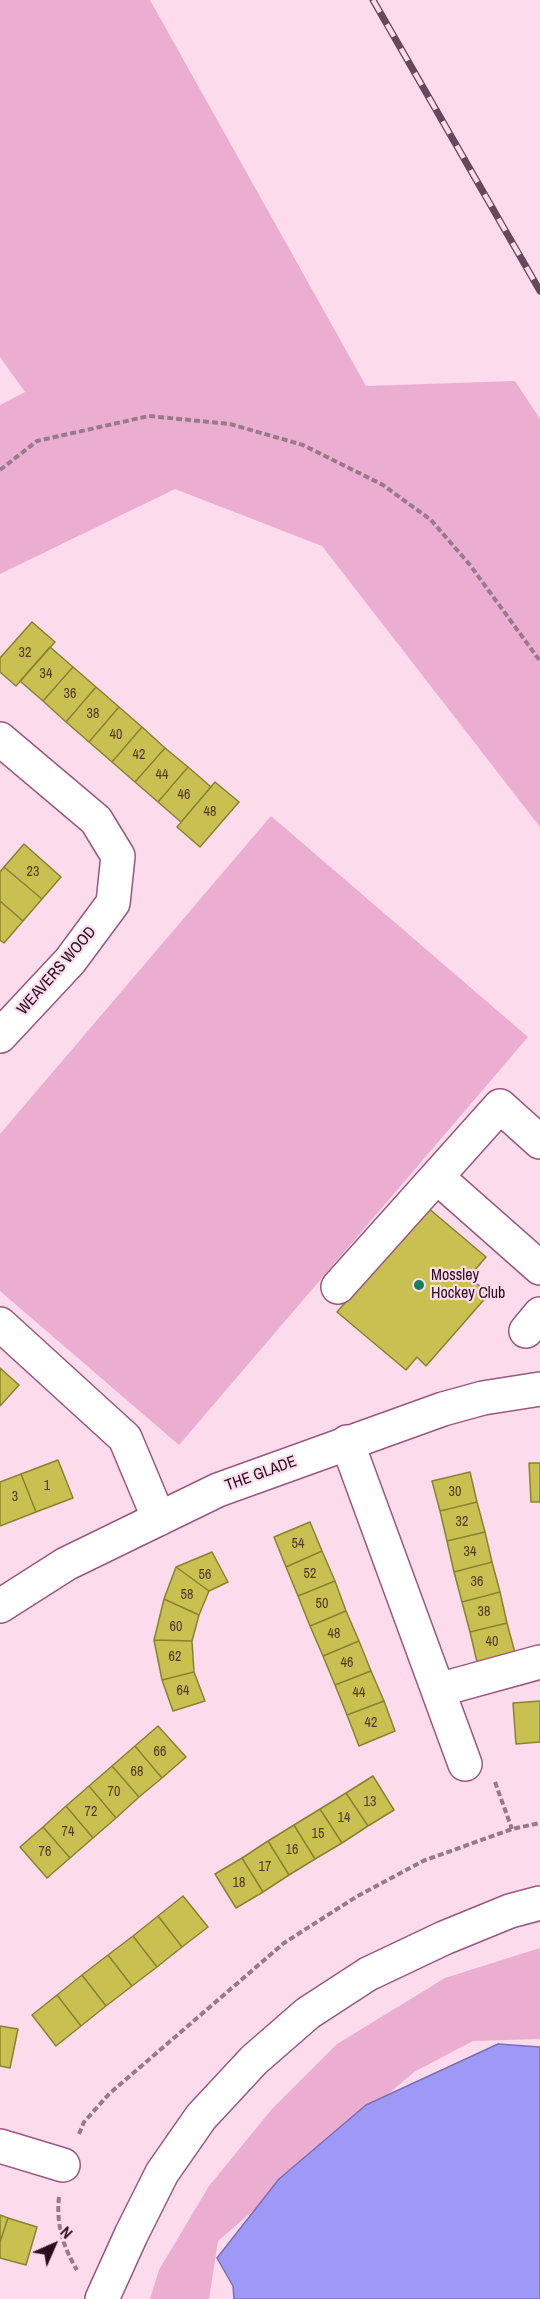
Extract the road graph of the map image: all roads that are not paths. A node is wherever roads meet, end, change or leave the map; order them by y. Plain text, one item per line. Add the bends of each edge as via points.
1 (0, 740) edge
2 (0, 1036) edge
3 (540, 1142) edge
4 (437, 1177) junction
5 (540, 1268) edge
6 (338, 1287) dead end
7 (0, 1324) edge
8 (540, 1389) edge
9 (347, 1442) junction
10 (159, 1520) junction
11 (0, 1606) edge
12 (540, 1662) edge
13 (438, 1690) junction
14 (465, 1764) dead end
15 (540, 1903) edge
16 (0, 2146) edge
17 (63, 2165) road end
18 (102, 2298) edge

1 - 2 street, WEAVERS WOOD via 96,820 118,855 112,903 70,961
3 - 4 street via 500,1106
4 - 5 street
4 - 6 street
7 - 10 street via 125,1438
8 - 9 street, THE GLADE via 463,1403
9 - 10 street, THE GLADE via 218,1491
9 - 13 street
10 - 11 street, THE GLADE via 66,1564
12 - 13 street
13 - 14 street
15 - 18 street via 444,1938 368,1974 308,2013 254,2060 201,2117 162,2173
16 - 17 street

